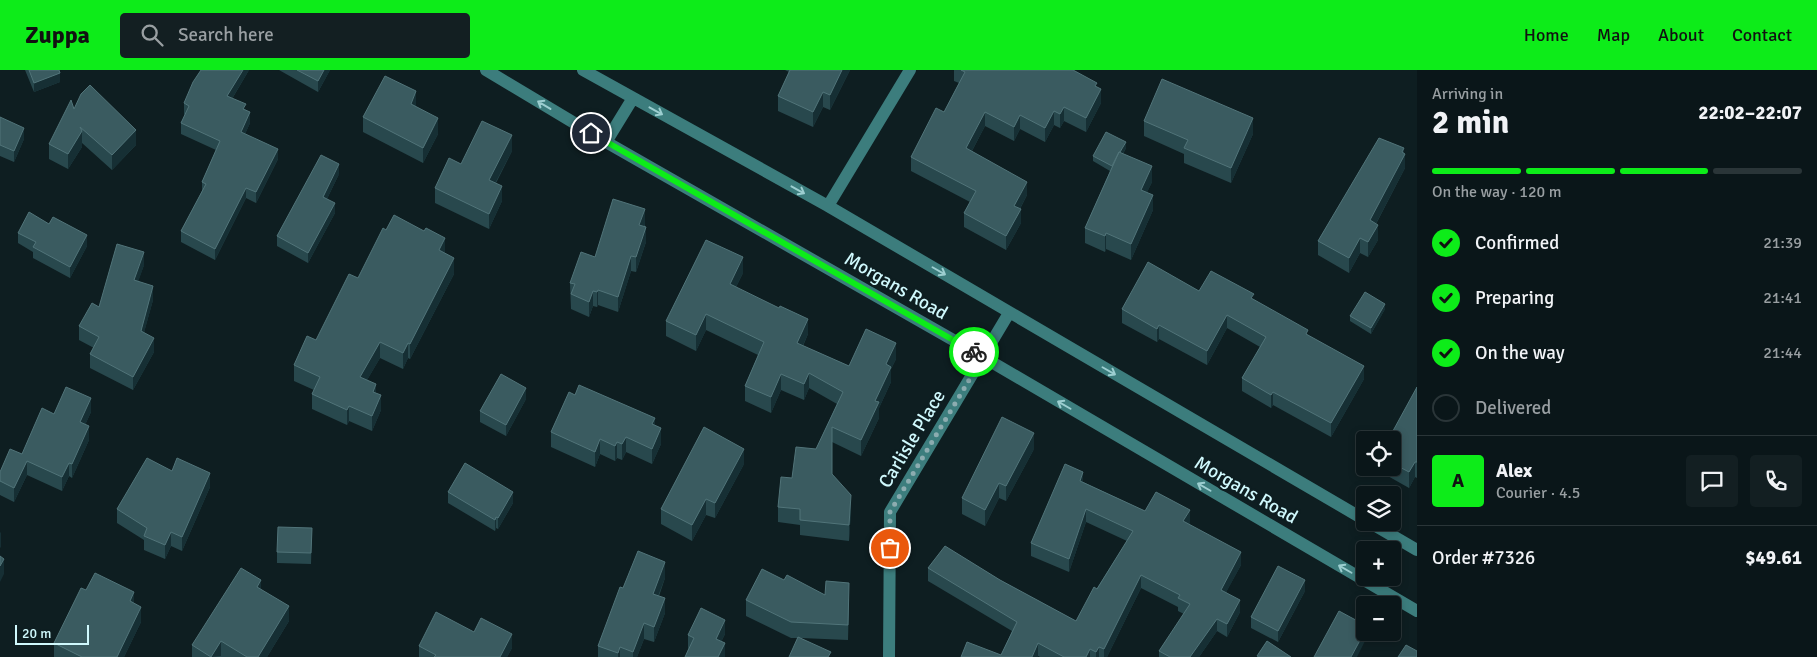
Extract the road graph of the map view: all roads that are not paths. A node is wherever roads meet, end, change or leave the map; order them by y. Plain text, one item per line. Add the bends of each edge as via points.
1 (486, 70) edge
2 (583, 70) edge
3 (910, 70) edge
4 (633, 98) junction
5 (606, 142) junction
6 (828, 206) junction
7 (1009, 313) junction
8 (983, 357) junction
9 (1356, 515) edge
10 (1385, 531) edge
11 (1417, 550) edge
12 (1417, 611) edge
13 (889, 657) edge

5 -> 1 street, Morgans Road
2 - 4 street, Morgans Road
3 - 6 street
4 - 5 street
4 -> 6 street, Morgans Road
5 - 8 street, Morgans Road
6 -> 7 street, Morgans Road
7 - 8 street, Carlisle Place
7 -> 9 street, Morgans Road
12 -> 8 street, Morgans Road
8 - 13 street, Carlisle Place via 890,512
10 - 11 street

